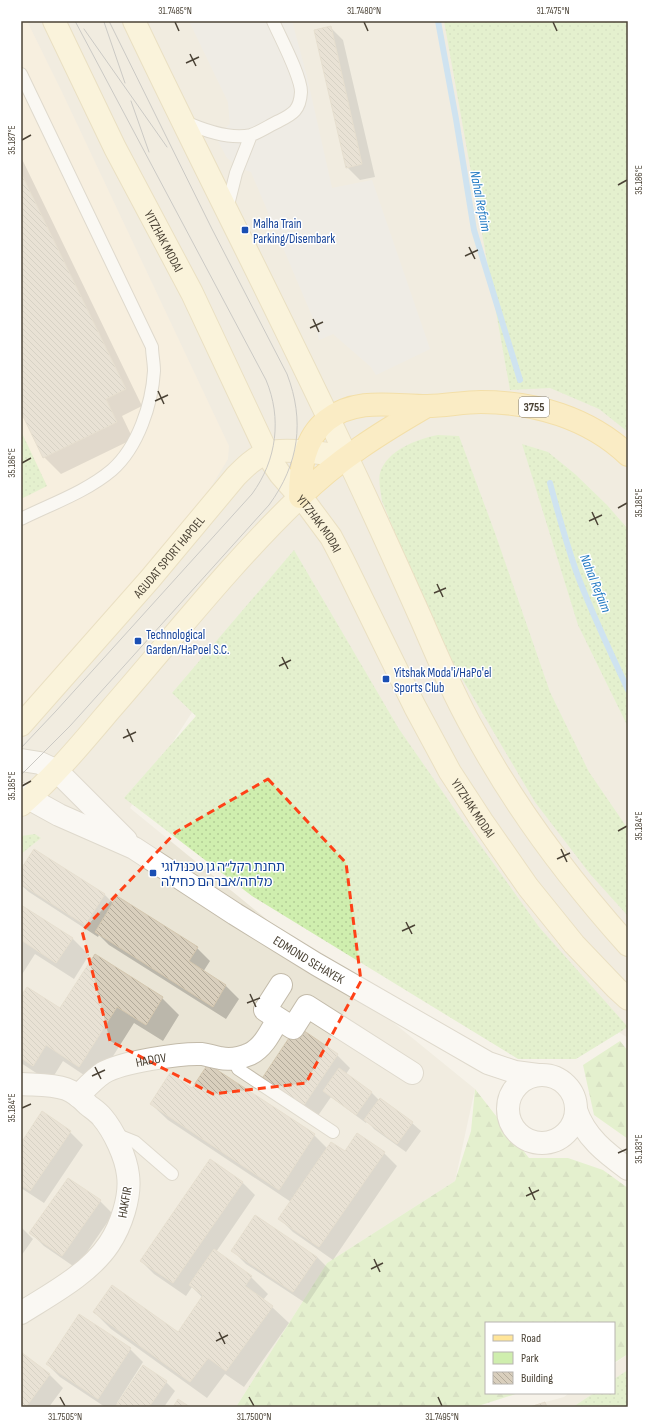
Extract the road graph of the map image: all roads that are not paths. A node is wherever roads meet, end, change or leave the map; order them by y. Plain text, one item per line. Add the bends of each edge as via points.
1 (54, 21) edge
2 (134, 21) edge
3 (273, 21) edge
4 (21, 74) edge
5 (181, 121) junction
6 (251, 134) junction
7 (226, 212) junction
8 (427, 406) junction
9 (329, 419) junction
10 (306, 452) junction
11 (267, 453) junction
12 (628, 455) edge
13 (347, 456) junction
14 (300, 497) junction
15 (21, 519) edge
16 (21, 725) edge
17 (21, 760) edge
18 (57, 771) junction
19 (24, 800) edge
20 (134, 848) junction
21 (628, 945) edge
22 (281, 985) dead end
23 (628, 999) edge
24 (278, 1018) junction
25 (234, 1059) junction
26 (488, 1063) junction
27 (412, 1073) dead end
28 (538, 1075) junction
29 (21, 1084) edge
30 (78, 1096) junction
31 (508, 1107) junction
32 (576, 1110) junction
33 (333, 1132) dead end
34 (114, 1133) junction
35 (551, 1141) junction
36 (620, 1162) edge
37 (172, 1174) dead end
38 (21, 1313) edge

1 - 11 street, YITZHAK MODAI via 115,148 192,293
2 - 5 street
3 - 6 lane via 297,75 301,90 300,103 292,114
4 - 15 lane via 152,347 154,370 141,428 128,452 112,469 87,486
5 - 6 lane via 221,134
5 - 7 street
6 - 7 lane via 236,173
7 - 9 street
8 - 9 main road, 3755 via 368,405 356,407
8 - 12 main road, 3755 via 494,402 545,409 590,428 615,443
8 - 13 main road, 3755
9 - 10 main road, 3755 via 314,434
9 - 13 street
10 - 11 street, AGUDAT SPORT HAPOEL
10 - 13 street, AGUDAT SPORT HAPOEL
10 - 14 main road, 3755
11 - 14 street, YITZHAK MODAI via 280,474
11 - 16 street, AGUDAT SPORT HAPOEL via 248,464 236,476
13 - 14 main road, 3755
13 - 21 street via 443,670 476,736 535,830 566,872
14 - 18 street via 270,526
14 - 23 street, YITZHAK MODAI via 336,547 450,772 528,887 574,944
17 - 18 street, EDMOND SEHAYEK via 40,763
18 - 19 street
18 - 20 street, EDMOND SEHAYEK
19 - 20 street, EDMOND SEHAYEK
20 - 26 street, EDMOND SEHAYEK via 316,964
22 - 24 street via 265,1010
24 - 25 street, HADOV via 264,1043 250,1054
24 - 27 street via 293,1028 307,1006
25 - 30 street, HADOV via 221,1059 202,1054 164,1057 122,1066 104,1073
25 - 33 lane via 238,1069
26 - 28 street, EDMOND SEHAYEK via 509,1071
26 - 31 street, EDMOND SEHAYEK via 503,1084
28 - 31 street via 528,1078 515,1088
28 - 32 street via 553,1077 563,1082 570,1089
29 - 30 street, HAKFIR via 67,1089
30 - 34 street, HAKFIR via 102,1116
31 - 35 street via 511,1123 522,1135 535,1142
32 - 35 street via 569,1129 561,1137
32 - 36 street via 586,1131
34 - 37 lane via 135,1142
34 - 38 street, HAKFIR via 128,1175 128,1193 121,1222 109,1245 89,1266
35 - 36 street via 583,1144

